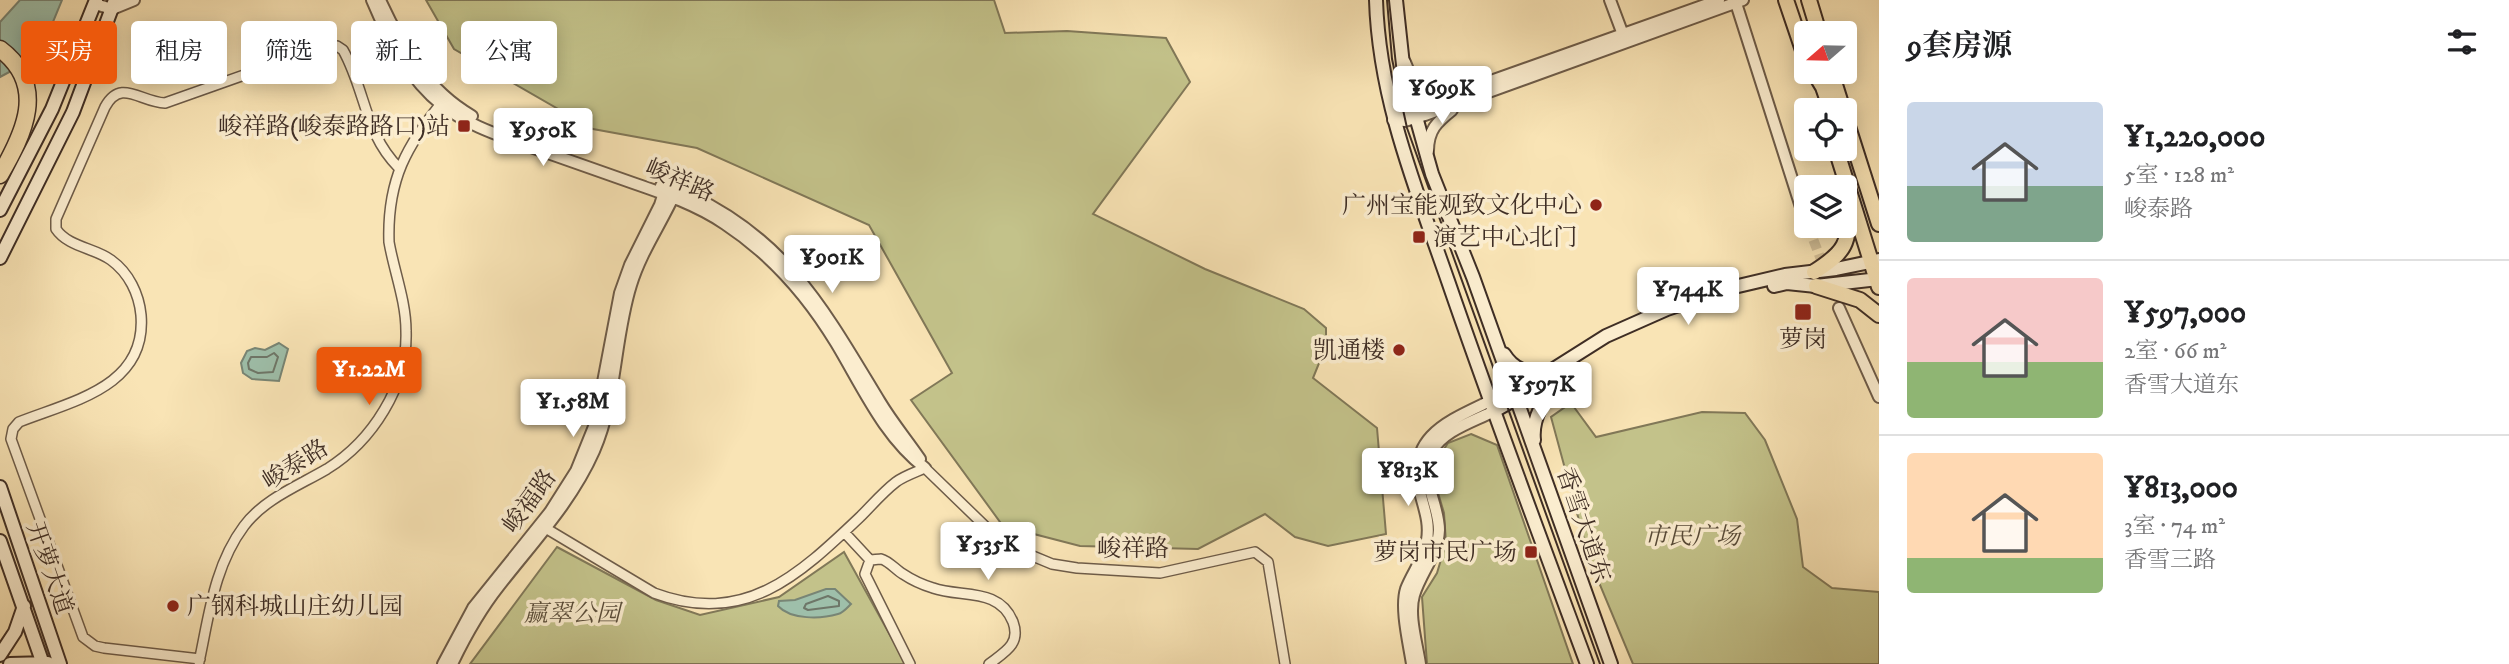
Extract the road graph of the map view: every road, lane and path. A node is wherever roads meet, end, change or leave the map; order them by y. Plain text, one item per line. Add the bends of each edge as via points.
1 (134, 0) edge
2 (372, 0) edge
3 (380, 0) edge
4 (1376, 0) edge
5 (1396, 0) edge
6 (1611, 0) edge
7 (1719, 0) edge
8 (1777, 0) edge
9 (1809, 0) edge
10 (1738, 1) edge
11 (96, 2) edge
12 (113, 5) edge
13 (1788, 6) edge
14 (1815, 21) edge
15 (1794, 24) edge
16 (1624, 38) junction
17 (1399, 47) junction
18 (0, 49) edge
19 (1456, 99) junction
20 (443, 101) junction
21 (1413, 114) junction
22 (1393, 120) junction
23 (1857, 154) edge
24 (1848, 161) edge
25 (1859, 161) junction
26 (399, 169) junction
27 (1432, 174) junction
28 (0, 175) edge
29 (1794, 184) edge
30 (670, 192) junction
31 (1875, 205) edge
32 (0, 210) edge
33 (1857, 214) edge
34 (1879, 224) edge
35 (1847, 238) edge
36 (0, 258) edge
37 (1875, 261) edge
38 (1815, 279) junction
39 (1878, 282) edge
40 (1839, 308) dead end
41 (1879, 315) edge
42 (1495, 337) junction
43 (1549, 372) junction
44 (1564, 372) junction
45 (1514, 395) junction
46 (1879, 397) edge
47 (1492, 406) junction
48 (1537, 456) junction
49 (925, 468) junction
50 (0, 487) edge
51 (547, 529) junction
52 (844, 532) junction
53 (0, 541) edge
54 (870, 560) junction
55 (40, 602) junction
56 (23, 606) junction
57 (0, 655) edge
58 (199, 662) edge
59 (10, 664) edge
60 (43, 664) edge
61 (61, 664) edge
62 (443, 664) edge
63 (452, 664) edge
64 (910, 664) edge
65 (989, 664) edge
66 (1285, 664) edge
67 (1412, 664) edge
68 (1420, 664) edge
69 (1587, 664) edge
70 (1611, 664) edge

1 - 12 street
2 - 20 street, 峻祥路 via 416,78
3 - 20 street, 峻祥路 via 414,64
4 - 22 main road, 香雪大道东
5 - 17 main road, 香雪大道东
6 - 16 street
7 - 16 street
8 - 13 street
9 - 14 main road
10 - 16 street
10 - 29 street
11 - 12 street
11 - 32 main road via 52,109
12 - 36 main road via 73,112
13 - 15 main road
16 - 19 street
17 - 19 street via 1419,85
17 - 21 main road, 香雪大道东
18 - 28 highway via 19,71 28,109 22,136
19 - 21 street
19 - 27 street via 1431,130
20 - 26 street, 峻泰路
20 - 30 street, 峻祥路 via 463,119 502,136
21 - 22 street
21 - 27 main road, 香雪大道东
22 - 47 main road, 香雪大道东
23 - 25 main road
24 - 25 main road via 1858,179
25 - 31 main road
26 - 58 street, 峻泰路 via 389,234 406,331 404,360 394,389 383,414 362,441 339,461 264,506 245,524 221,568
26 - 58 street via 377,141 343,50 326,46 165,103 116,93 105,107 56,219 56,229 66,239 110,259 127,276 138,297 142,335 119,377 99,390 19,422 11,439 83,636 95,646
27 - 42 main road, 香雪大道东
30 - 49 street, 峻祥路 via 715,208 740,224 799,277
30 - 51 street, 峻福路 via 631,284 610,397 594,451
30 - 62 street, 峻福路 via 620,293 595,424 576,471 550,512 473,608
31 - 34 main road
33 - 37 main road
35 - 38 main road via 1842,251
37 - 38 main road
37 - 39 main road
38 - 39 main road
38 - 41 main road via 1860,300
38 - 43 main road via 1785,275 1667,309 1606,336
38 - 44 main road via 1697,306 1606,344
40 - 46 street
42 - 43 main road via 1514,367
42 - 45 main road, 香雪大道东
43 - 45 main road
44 - 45 main road
44 - 48 main road via 1535,421
45 - 47 main road
45 - 48 main road, 香雪大道东
47 - 67 street via 1438,429 1420,456 1418,482 1428,534 1405,592
47 - 68 street via 1441,439 1431,453 1427,474 1439,528 1434,554 1413,597
47 - 69 main road, 香雪大道东
48 - 70 main road, 香雪大道东
49 - 52 street via 897,482
49 - 66 street, 峻祥路 via 1011,547 1052,564 1160,573 1255,552 1268,562
50 - 55 main road, 开萝大道
51 - 52 street via 654,593 722,604 775,587 811,564
51 - 63 street, 峻福路 via 488,601
52 - 54 street
53 - 56 main road, 开萝大道
54 - 64 street via 865,574
54 - 65 street via 880,559 934,589 995,600 1011,618 1015,641
55 - 56 main road
55 - 61 main road, 开萝大道
56 - 57 main road via 15,632
56 - 60 main road, 开萝大道
59 - 60 main road
60 - 61 main road

